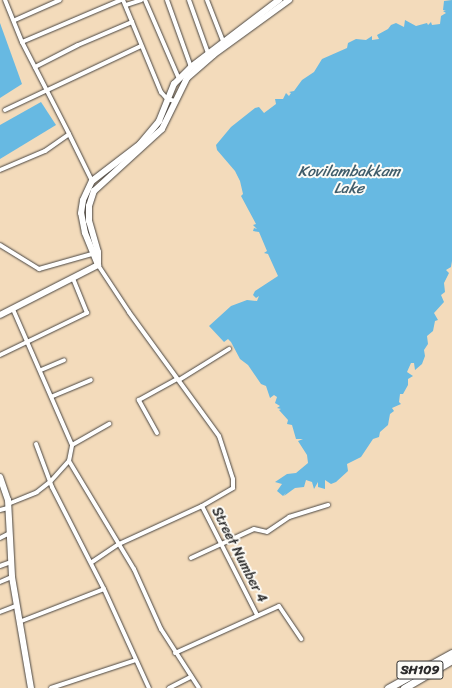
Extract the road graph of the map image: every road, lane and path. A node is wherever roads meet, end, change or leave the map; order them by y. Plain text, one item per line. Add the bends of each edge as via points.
1 (4, 0) edge
2 (60, 0) edge
3 (122, 0) edge
4 (141, 0) edge
5 (145, 0) edge
6 (167, 0) edge
7 (188, 0) edge
8 (207, 0) edge
9 (289, 0) edge
10 (278, 2) edge
11 (126, 5) junction
12 (15, 20) junction
13 (132, 22) junction
14 (224, 41) junction
15 (22, 42) junction
16 (142, 46) junction
17 (208, 53) junction
18 (192, 66) junction
19 (35, 68) junction
20 (179, 79) junction
21 (46, 89) junction
22 (167, 99) junction
23 (174, 101) junction
24 (5, 110) dead end
25 (68, 134) junction
26 (0, 170) edge
27 (92, 181) junction
28 (0, 245) edge
29 (92, 254) junction
30 (98, 264) junction
31 (73, 279) junction
32 (13, 309) junction
33 (0, 316) edge
34 (28, 341) junction
35 (229, 349) dead end
36 (0, 355) edge
37 (64, 360) dead end
38 (41, 370) junction
39 (91, 380) dead end
40 (178, 380) junction
41 (53, 396) junction
42 (109, 424) dead end
43 (157, 433) dead end
44 (36, 444) dead end
45 (72, 444) junction
46 (69, 461) junction
47 (0, 477) edge
48 (50, 482) junction
49 (8, 506) junction
50 (202, 506) junction
51 (328, 506) dead end
52 (0, 510) edge
53 (10, 533) junction
54 (0, 538) edge
55 (119, 544) junction
56 (220, 544) junction
57 (191, 558) dead end
58 (11, 562) junction
59 (92, 562) junction
60 (0, 566) edge
61 (12, 577) junction
62 (0, 582) edge
63 (104, 589) junction
64 (16, 606) junction
65 (0, 612) edge
66 (257, 615) junction
67 (18, 623) junction
68 (301, 639) dead end
69 (452, 652) edge
70 (175, 653) junction
71 (136, 660) junction
72 (452, 660) edge
73 (190, 677) junction
74 (31, 688) edge
75 (51, 688) edge
76 (149, 688) edge
77 (169, 688) edge
78 (199, 688) edge
79 (388, 688) edge
80 (404, 688) edge

1 - 12 street
2 - 12 street
3 - 11 street
3 - 15 street
4 - 11 street
5 - 20 street
6 - 18 street
7 - 17 street
8 - 14 street
9 - 10 street
10 - 14 street
10 - 23 street via 187,78
11 - 13 street
12 - 15 street
13 - 16 street
13 - 19 street via 78,45
14 - 17 street
15 - 19 street
16 - 21 street
16 - 22 street via 161,92
17 - 18 street
18 - 20 street
19 - 21 street
20 - 22 street
21 - 24 street
21 - 25 street
22 - 23 street
22 - 27 street via 159,121 140,144
23 - 30 street via 162,130 94,191 89,206 89,221 98,252
25 - 26 street via 45,151
25 - 27 street
27 - 29 street via 83,200 81,213
28 - 29 street via 39,269
29 - 30 street
30 - 31 street
30 - 40 street
31 - 32 street
31 - 34 street via 86,313
32 - 33 street
32 - 34 street
34 - 36 street
34 - 38 street
35 - 40 street
37 - 38 street
38 - 41 street
39 - 41 street
40 - 43 street via 139,400
40 - 50 street via 219,436 233,479 233,488
41 - 45 street
42 - 45 street
44 - 48 street
45 - 46 street
46 - 48 street
46 - 55 street
47 - 49 street
48 - 49 street via 37,492
48 - 59 street
49 - 52 street
49 - 53 street
50 - 55 street
50 - 56 street, Street Number 4
51 - 56 street via 289,517 268,532 254,529
53 - 54 street
53 - 58 street
55 - 59 street
55 - 70 street
56 - 57 street
56 - 66 street, Street Number 4
58 - 60 street
58 - 61 street
59 - 63 street
61 - 62 street
61 - 64 street
63 - 67 street
63 - 71 street
64 - 65 street
64 - 67 street
66 - 68 street via 279,606
66 - 70 street
67 - 74 street
69 - 79 main road, SH109
70 - 73 street
71 - 75 street
71 - 76 street
72 - 80 main road, SH109
73 - 77 street
73 - 78 street

